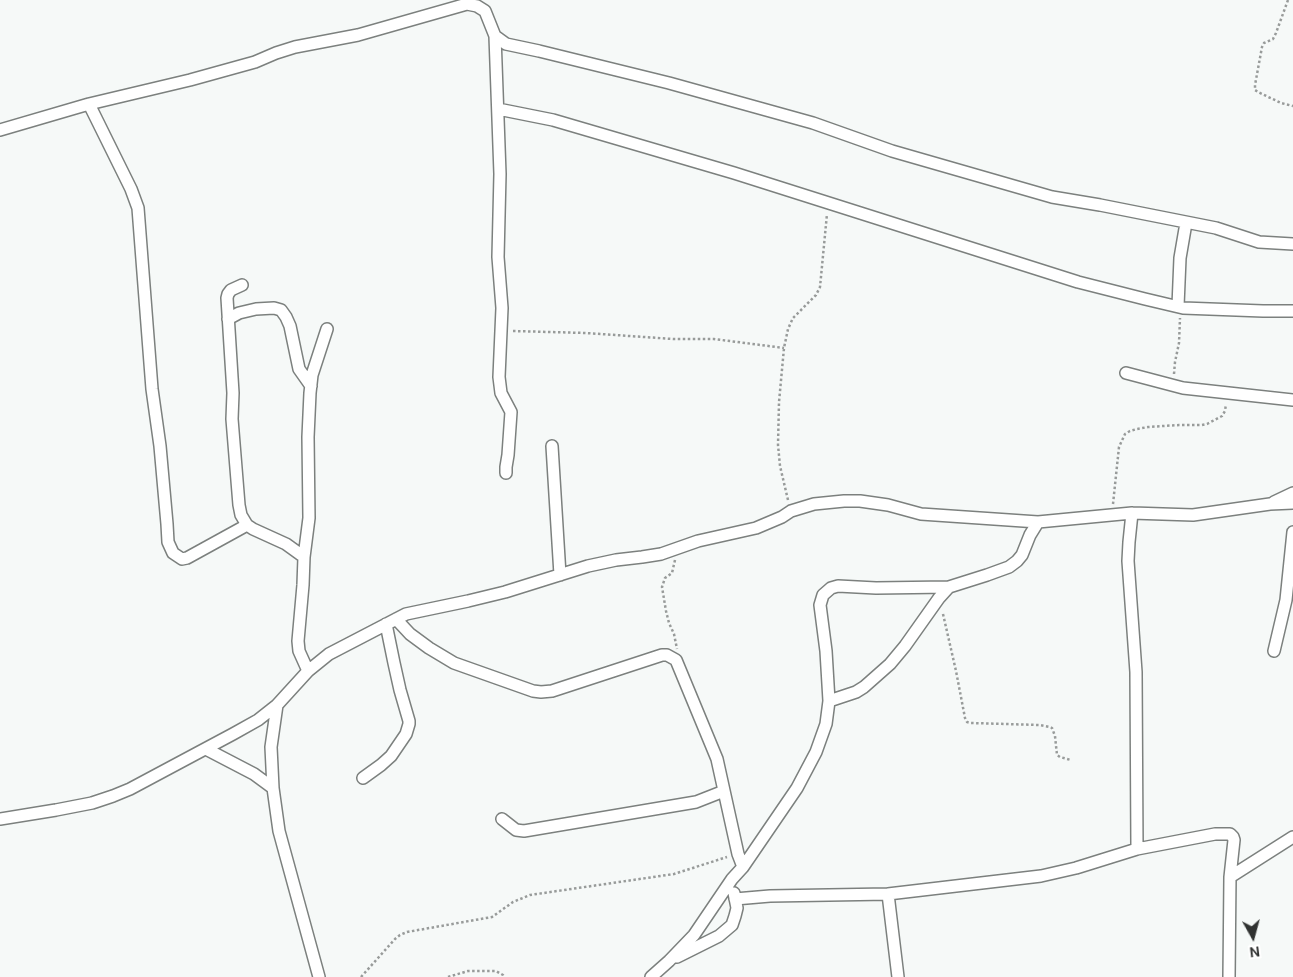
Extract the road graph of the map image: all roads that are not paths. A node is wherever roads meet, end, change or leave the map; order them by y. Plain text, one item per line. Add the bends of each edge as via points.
1 (472, 2) edge
2 (495, 36) junction
3 (89, 104) junction
4 (498, 109) junction
5 (0, 130) edge
6 (1186, 222) junction
7 (1293, 244) edge
8 (242, 284) dead end
9 (1179, 306) junction
10 (1293, 311) edge
11 (228, 319) junction
12 (327, 329) dead end
13 (1126, 373) dead end
14 (311, 386) junction
15 (1293, 400) edge
16 (552, 446) dead end
17 (506, 473) dead end
18 (1293, 493) edge
19 (1293, 503) edge
20 (1270, 504) junction
21 (1132, 513) junction
22 (1038, 522) junction
23 (247, 525) junction
24 (1293, 532) edge
25 (304, 557) junction
26 (560, 575) junction
27 (950, 586) junction
28 (391, 622) junction
29 (1274, 651) dead end
30 (308, 671) junction
31 (829, 701) junction
32 (277, 705) junction
33 (206, 749) junction
34 (363, 778) dead end
35 (273, 788) junction
36 (724, 792) junction
37 (0, 818) edge
38 (502, 819) dead end
39 (1293, 837) edge
40 (1136, 849) junction
41 (743, 867) junction
42 (1230, 877) junction
43 (732, 879) junction
44 (888, 894) junction
45 (735, 899) junction
46 (669, 961) junction
47 (319, 977) edge
48 (650, 977) edge
49 (898, 977) edge
50 (1229, 977) edge

1 - 2 street via 484,11
1 - 3 street via 358,34 295,47 190,80
2 - 4 street
2 - 6 street via 506,44 669,83 812,123 892,151 1052,197
3 - 5 street
3 - 23 street via 138,208 168,542 173,552 182,559 187,558
4 - 9 street via 553,120 734,173 1078,282
4 - 17 street via 498,257 502,308 500,385 511,412
6 - 7 street via 1259,242
6 - 9 street via 1180,258
8 - 11 street via 228,294
9 - 10 street
11 - 14 street via 256,309 281,310 290,326 299,369
11 - 23 street via 239,506 240,515
12 - 14 street
13 - 15 street via 1183,388
14 - 25 street via 309,518
16 - 26 street
18 - 20 street
19 - 20 street
20 - 21 street via 1193,515
21 - 22 street
21 - 40 street via 1128,561 1135,634
22 - 26 street via 921,514 888,505 851,501 814,504 756,528 706,538 652,556 616,560
22 - 27 street via 1018,561 1009,567
23 - 25 street via 286,544
24 - 29 street via 1286,600
25 - 30 street via 298,641
26 - 28 street via 506,592 406,614
27 - 31 street via 890,664 856,692
27 - 31 street via 838,586 826,591 820,605
28 - 30 street via 329,654
28 - 34 street via 398,681 409,724 406,734 390,756
28 - 36 street via 448,660 541,692 667,655 676,660 717,759
30 - 32 street
31 - 41 street via 826,724 816,752 797,788
32 - 33 street via 258,720
32 - 35 street via 271,746
33 - 35 street via 254,774
33 - 37 street via 113,796 56,810
35 - 47 street via 279,831
36 - 38 street via 696,802 524,831 516,830
36 - 41 street
39 - 42 street
40 - 42 street via 1230,834 1234,840
40 - 44 street via 1041,876
41 - 43 street
42 - 50 street
43 - 45 street
43 - 46 street via 694,936
44 - 45 street
44 - 49 street
45 - 46 street via 737,908 732,925 719,936
46 - 48 street

